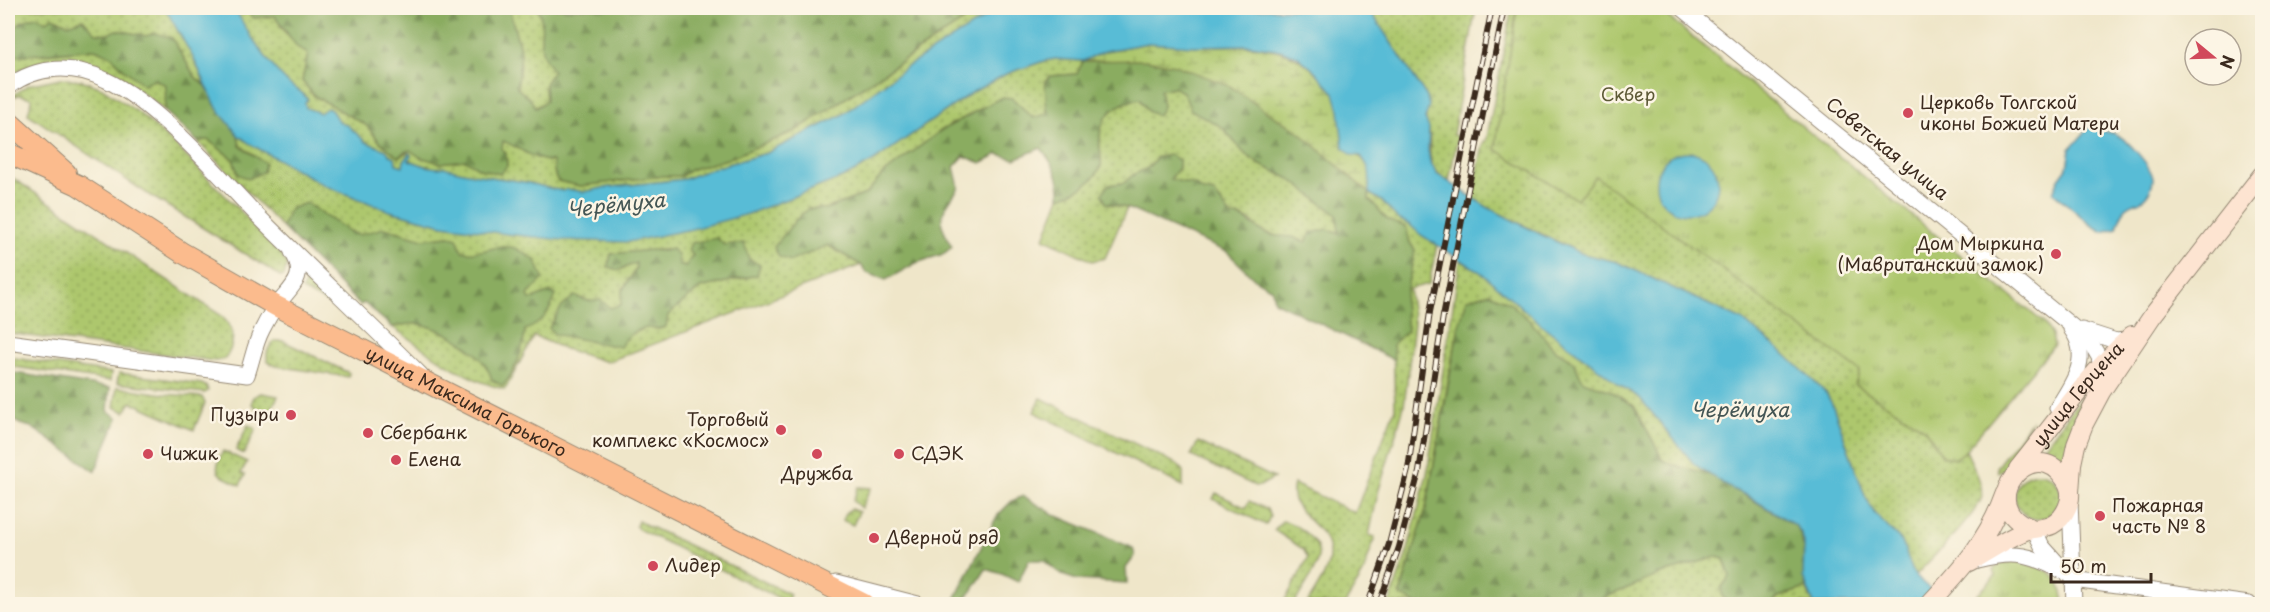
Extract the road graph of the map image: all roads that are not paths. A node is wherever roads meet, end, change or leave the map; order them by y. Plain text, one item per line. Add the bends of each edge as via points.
1 (1683, 8) edge
2 (8, 87) edge
3 (12, 124) edge
4 (8, 153) edge
5 (2262, 175) edge
6 (78, 185) junction
7 (286, 244) junction
8 (276, 306) junction
9 (2153, 315) junction
10 (2065, 322) junction
11 (2126, 340) junction
12 (8, 342) edge
13 (2102, 365) junction
14 (427, 381) junction
15 (2101, 392) junction
16 (2008, 485) junction
17 (2070, 496) junction
18 (2034, 529) junction
19 (1969, 562) junction
20 (807, 576) junction
21 (2069, 577) junction
22 (864, 604) edge
23 (918, 604) edge
24 (1929, 604) edge
25 (2074, 604) edge
26 (2249, 604) edge

1 - 10 street, Советская улица
2 - 7 street via 36,72 60,69 94,75 118,86 159,117
3 - 6 main road, улица Максима Горького
4 - 6 main road, улица Максима Горького
5 - 9 main road, улица Герцена
6 - 8 main road, улица Максима Горького via 181,252
7 - 8 street via 296,257 299,271 292,288
7 - 14 street
8 - 12 street via 261,331 247,375
8 - 14 main road, улица Максима Горького
9 - 11 main road, улица Герцена
9 - 15 main road, улица Герцена
10 - 11 street, Советская улица via 2105,338
10 - 13 street, Советская улица via 2092,343
10 - 16 street via 2080,348 2077,373
11 - 13 main road, улица Герцена
13 - 15 street
13 - 16 main road, улица Герцена
14 - 20 main road, улица Максима Горького
15 - 17 main road, улица Герцена via 2076,445
16 - 17 main road via 2022,468 2045,464 2059,472 2068,484
16 - 18 main road via 2006,499 2011,513 2021,524
16 - 19 main road, улица Герцена via 1994,520
17 - 18 main road via 2060,520
17 - 21 street
18 - 19 main road
18 - 21 street via 2042,546
19 - 21 street via 2020,555 2036,558
19 - 24 main road, улица Герцена
20 - 22 main road, улица Максима Горького
20 - 23 street
21 - 25 street
21 - 26 street

